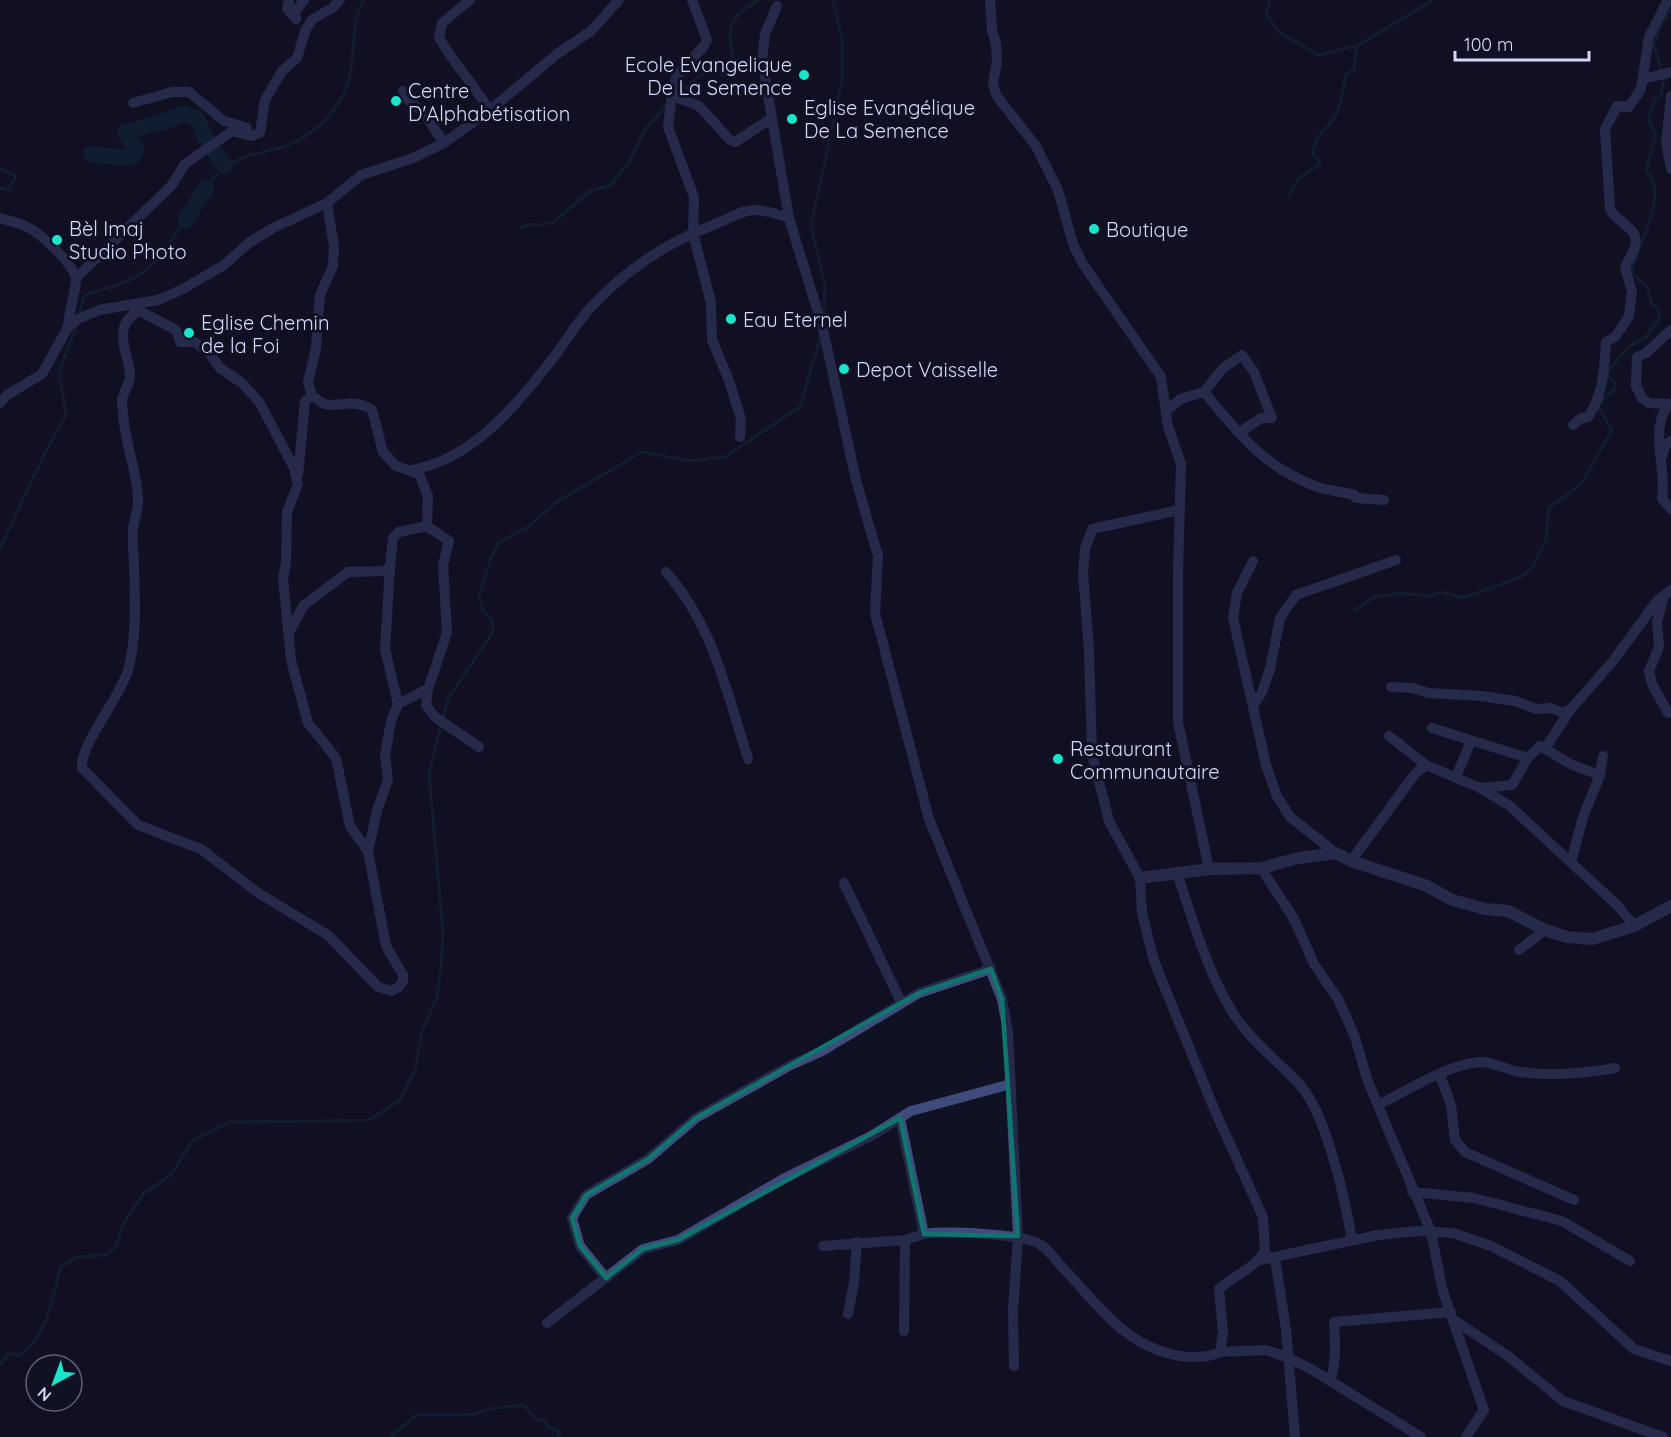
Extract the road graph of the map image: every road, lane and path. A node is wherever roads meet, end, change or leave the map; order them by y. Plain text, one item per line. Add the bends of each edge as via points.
1 (288, 0) edge
2 (304, 0) edge
3 (340, 0) edge
4 (470, 0) edge
5 (619, 0) edge
6 (692, 0) edge
7 (990, 0) edge
8 (1668, 0) edge
9 (777, 6) dead end
10 (1666, 74) edge
11 (1643, 79) junction
12 (403, 91) dead end
13 (677, 96) junction
14 (1671, 96) edge
15 (133, 103) dead end
16 (489, 111) junction
17 (772, 118) junction
18 (242, 130) junction
19 (444, 143) junction
20 (1671, 169) edge
21 (327, 203) junction
22 (0, 218) edge
23 (789, 218) junction
24 (693, 233) junction
25 (76, 278) junction
26 (135, 308) junction
27 (68, 327) junction
28 (1671, 330) edge
29 (1204, 392) junction
30 (312, 396) junction
31 (0, 404) edge
32 (1670, 405) edge
33 (1167, 410) junction
34 (1573, 425) dead end
35 (1239, 433) junction
36 (740, 437) dead end
37 (1671, 441) edge
38 (1661, 460) junction
39 (411, 470) junction
40 (298, 484) junction
41 (1384, 500) dead end
42 (1671, 509) edge
43 (1179, 510) junction
44 (428, 526) junction
45 (1396, 560) dead end
46 (1253, 561) dead end
47 (390, 567) junction
48 (666, 572) dead end
49 (1667, 593) edge
50 (288, 636) junction
51 (1391, 687) dead end
52 (428, 689) junction
53 (398, 704) junction
54 (1254, 705) junction
55 (1571, 710) junction
56 (1668, 713) dead end
57 (1432, 728) dead end
58 (1389, 736) dead end
59 (1471, 741) junction
60 (479, 747) dead end
61 (1546, 747) junction
62 (1603, 756) dead end
63 (1528, 758) junction
64 (748, 759) dead end
65 (1426, 765) junction
66 (1600, 775) junction
67 (1456, 777) junction
68 (1480, 788) junction
69 (368, 851) junction
70 (1336, 853) junction
71 (1351, 861) junction
72 (1571, 862) junction
73 (1261, 868) junction
74 (1209, 869) junction
75 (1177, 872) junction
76 (1140, 878) junction
77 (844, 883) dead end
78 (1671, 906) edge
79 (1634, 926) junction
80 (1545, 930) junction
81 (1519, 950) dead end
82 (991, 969) junction
83 (901, 1002) junction
84 (1615, 1068) dead end
85 (1440, 1075) junction
86 (1011, 1084) junction
87 (1378, 1105) junction
88 (900, 1118) junction
89 (1412, 1192) junction
90 (1574, 1200) dead end
91 (1431, 1232) junction
92 (924, 1234) junction
93 (1018, 1236) junction
94 (905, 1240) junction
95 (1352, 1240) junction
96 (857, 1242) junction
97 (823, 1246) dead end
98 (1275, 1258) junction
99 (1260, 1260) junction
100 (1630, 1261) dead end
101 (606, 1278) junction
102 (848, 1314) dead end
103 (1452, 1316) junction
104 (547, 1323) dead end
105 (904, 1331) dead end
106 (1220, 1352) junction
107 (1289, 1358) junction
108 (1671, 1361) edge
109 (1014, 1366) dead end
110 (1330, 1381) junction
111 (1294, 1437) edge
112 (1421, 1437) edge
113 (1466, 1437) edge
114 (1663, 1437) edge

1 - 2 street via 287,9 296,19
3 - 18 street via 310,22 297,58 277,78 263,111
4 - 16 street via 442,23 439,37
5 - 16 street via 600,25 557,54
6 - 13 street via 707,40 678,74
7 - 33 street via 996,44 996,95 1036,146 1058,190 1073,244 1161,377
8 - 11 street via 1649,37
9 - 17 street via 765,34 762,60
10 - 11 street
11 - 34 street via 1629,107 1617,106 1605,129 1611,213 1635,236 1634,250 1625,268 1632,292 1629,316 1616,338 1606,342 1607,362 1593,408 1588,417
12 - 19 street
13 - 17 street via 704,110 735,142
13 - 24 street via 668,127 694,197
14 - 20 street via 1666,143
15 - 18 street via 172,92 189,92 224,121
16 - 19 street
17 - 23 street
18 - 25 street via 222,136 185,164 171,186
19 - 21 street via 361,175
21 - 26 street via 273,228 204,278
21 - 30 street via 333,266 320,295 316,348 308,382
22 - 25 street via 31,228 74,270
23 - 24 street via 756,208
23 - 82 street via 823,330 856,480 878,555 875,613 929,819
24 - 36 street via 711,303 712,340 741,419
24 - 39 street via 653,255 601,298 492,428 432,466
25 - 27 street
26 - 27 street via 99,310
26 - 40 street via 176,330 180,342 195,342 253,395 284,446
26 - 69 street via 124,328 122,343 130,375 122,398 123,423 136,475 138,502 133,530 134,612 128,669 85,750 82,768 138,825 201,849 257,892 329,936 378,987 392,991 399,987 403,975 386,946
27 - 31 street via 42,374 7,395
28 - 32 street via 1635,362 1636,386 1642,398
29 - 33 street via 1181,399
29 - 35 street
29 - 35 street via 1222,369 1242,355 1254,372 1272,418 1261,418
30 - 39 street via 326,404 341,402 372,410 383,452 396,466
30 - 40 street via 305,401
32 - 38 street via 1658,424
33 - 43 street via 1168,427 1181,464
35 - 41 street via 1254,451 1320,488 1356,498
37 - 38 street via 1665,445
38 - 42 street via 1662,499
39 - 44 street via 419,474 428,496
40 - 50 street via 286,512 283,578
43 - 74 street via 1178,722
43 - 76 street via 1092,529 1085,549 1092,753 1108,821
44 - 47 street via 399,532 393,538
44 - 52 street via 449,541 443,565 447,633
45 - 54 street via 1296,596 1280,618 1270,669
46 - 54 street via 1237,593 1233,618
47 - 50 street via 385,571 348,572 303,606
47 - 53 street via 385,650
48 - 64 street via 700,618 710,639
49 - 55 street
49 - 56 street via 1658,622 1659,647 1649,671
50 - 69 street via 308,723 336,758 350,826
51 - 55 street via 1515,701 1563,713
52 - 53 street
52 - 60 street via 426,705 435,717
53 - 69 street via 385,756 388,780
54 - 70 street via 1266,765 1281,804 1290,817
55 - 61 street
57 - 59 street
58 - 65 street
59 - 63 street
59 - 67 street
61 - 63 street via 1540,746
61 - 66 street via 1572,765
62 - 66 street
63 - 68 street via 1512,785
65 - 67 street
65 - 71 street via 1415,774
66 - 72 street
67 - 68 street
68 - 72 street via 1510,806
70 - 71 street
70 - 73 street
71 - 80 street via 1427,885 1452,900 1508,911
72 - 79 street
73 - 74 street
73 - 87 street via 1338,999
74 - 75 street
75 - 76 street
75 - 95 street via 1229,1007 1252,1039 1301,1086 1315,1111 1329,1145
76 - 99 street via 1144,924 1154,961 1263,1216 1265,1251
77 - 83 street
78 - 79 street
79 - 80 street via 1592,939
80 - 81 street
82 - 83 street
82 - 86 street via 1004,1010
83 - 101 street via 822,1051 696,1118 648,1159 586,1196 572,1218 580,1246
84 - 85 street via 1546,1075 1482,1061
85 - 87 street
85 - 90 street via 1451,1105 1455,1140 1464,1152
86 - 88 street via 911,1111
86 - 93 street
87 - 89 street
88 - 92 street
88 - 101 street via 678,1240 643,1249
89 - 91 street
89 - 100 street via 1474,1198 1562,1221
91 - 95 street
91 - 103 street
91 - 108 street via 1454,1233 1527,1263 1560,1281 1634,1348
92 - 93 street
92 - 94 street
93 - 106 street via 1040,1245 1106,1316 1132,1337 1184,1357
93 - 109 street via 1013,1295
94 - 96 street
94 - 105 street
95 - 98 street
96 - 97 street
96 - 102 street
98 - 99 street
98 - 107 street
99 - 106 street via 1219,1289 1223,1333
101 - 104 street
103 - 110 street via 1334,1322 1336,1347
103 - 113 street via 1484,1410
103 - 114 street via 1563,1401
106 - 107 street via 1266,1350
107 - 110 street
107 - 111 street
110 - 112 street

